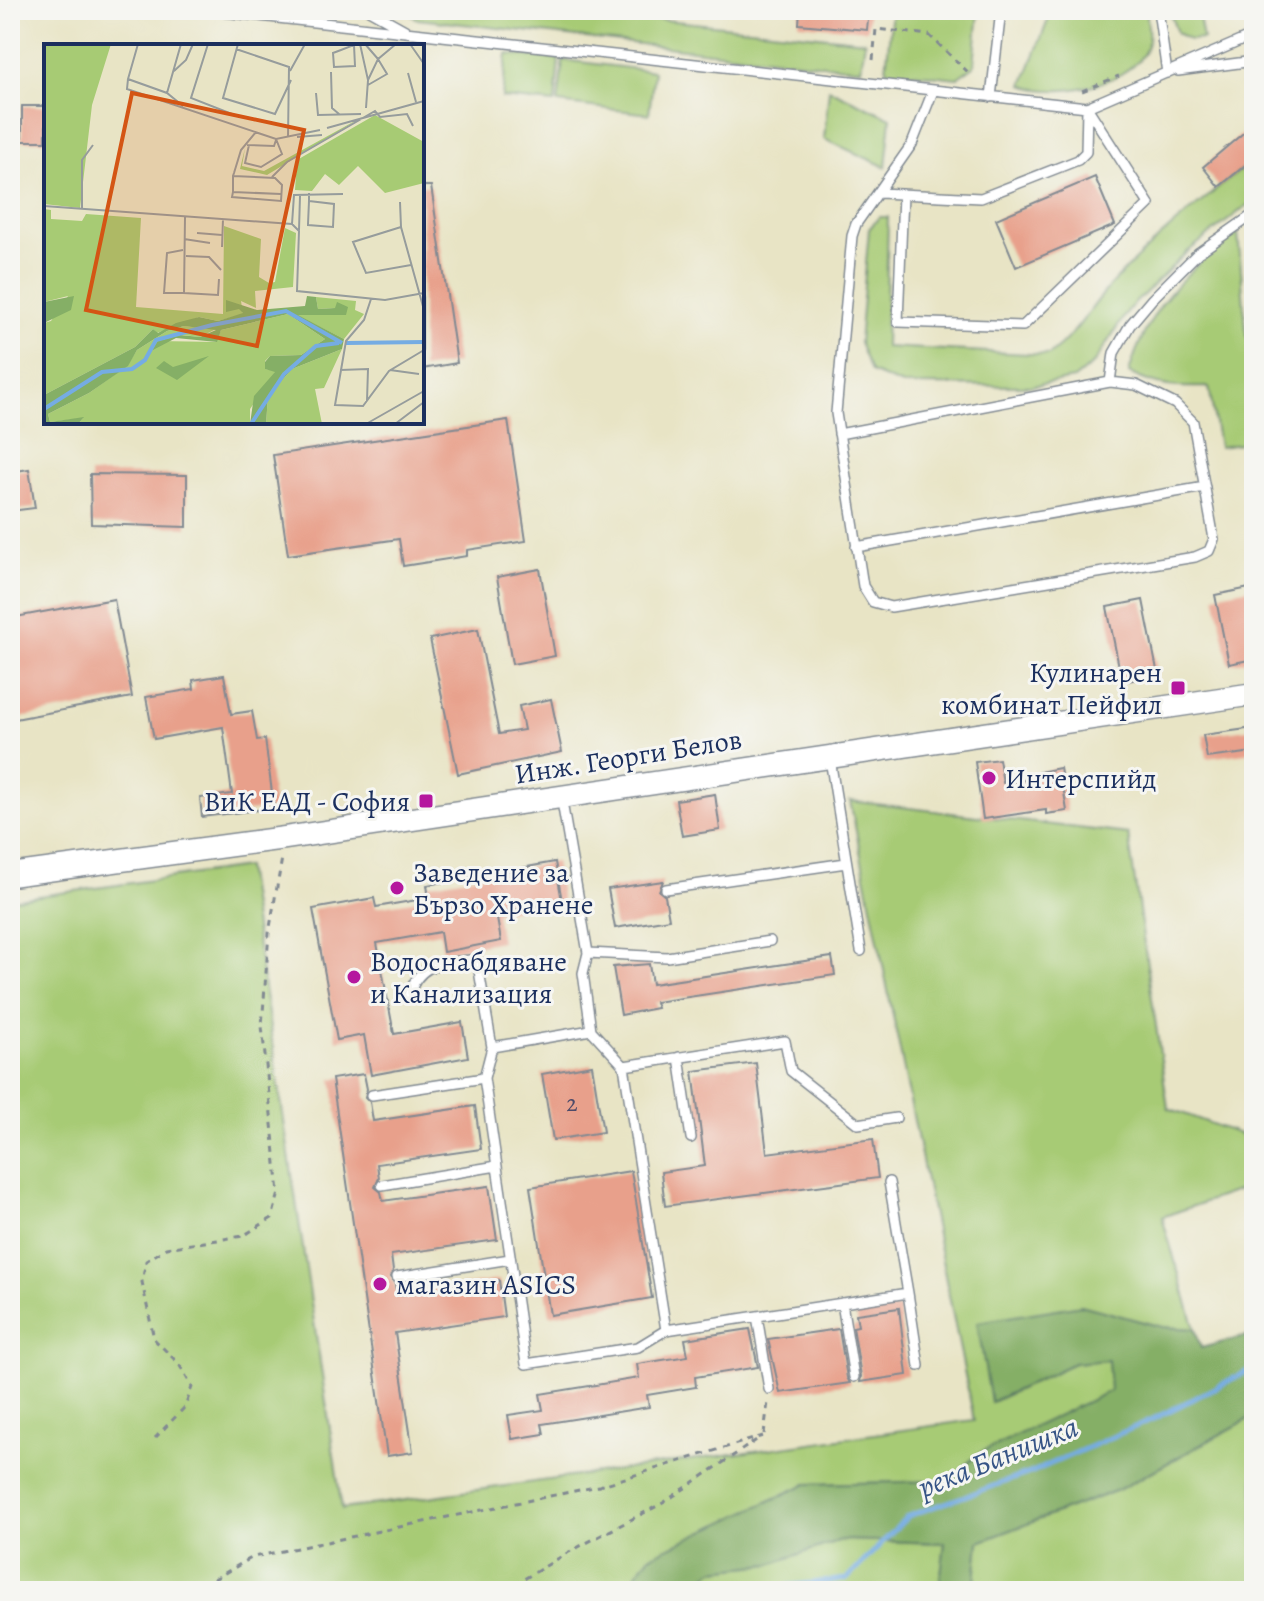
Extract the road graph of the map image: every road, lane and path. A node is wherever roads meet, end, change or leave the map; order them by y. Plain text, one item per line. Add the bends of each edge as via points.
1 (205, 10) edge
2 (369, 10) edge
3 (1158, 10) edge
4 (1000, 19) dead end
5 (411, 34) junction
6 (1254, 35) edge
7 (873, 60) dead end
8 (1254, 61) edge
9 (1167, 73) junction
10 (970, 74) dead end
11 (1125, 74) dead end
12 (933, 91) junction
13 (1073, 93) dead end
14 (991, 97) junction
15 (1087, 107) junction
16 (880, 193) junction
17 (903, 194) junction
18 (1252, 216) edge
19 (1254, 321) edge
20 (1110, 382) junction
21 (839, 434) junction
22 (1205, 487) junction
23 (856, 547) junction
24 (1254, 694) edge
25 (829, 756) junction
26 (561, 796) junction
27 (285, 838) junction
28 (846, 863) junction
29 (10, 875) edge
30 (666, 889) dead end
31 (770, 941) dead end
32 (861, 951) dead end
33 (588, 953) junction
34 (409, 996) dead end
35 (591, 1030) junction
36 (492, 1047) junction
37 (679, 1057) junction
38 (624, 1066) junction
39 (484, 1078) junction
40 (372, 1095) dead end
41 (896, 1118) dead end
42 (691, 1138) dead end
43 (497, 1166) junction
44 (889, 1182) dead end
45 (382, 1185) dead end
46 (510, 1259) junction
47 (397, 1277) dead end
48 (908, 1293) junction
49 (842, 1303) junction
50 (757, 1316) junction
51 (666, 1330) junction
52 (919, 1366) dead end
53 (854, 1377) dead end
54 (769, 1389) joint
55 (763, 1436) junction
56 (155, 1438) dead end
57 (193, 1591) edge
58 (504, 1591) edge

1 - 5 lane
2 - 5 lane
3 - 9 lane
4 - 14 lane
5 - 12 lane
6 - 9 lane
7 - 10 path via 876,29 929,35
8 - 9 lane
9 - 15 lane
11 - 13 path
12 - 14 lane
12 - 16 lane via 912,144
14 - 15 lane
15 - 17 lane via 1086,152 1078,160 981,198
15 - 17 lane via 1149,204 1023,326 898,322
16 - 17 lane
16 - 21 lane via 852,236 836,413
18 - 19 path via 1248,253
18 - 20 lane via 1198,253 1152,299 1114,353
20 - 21 lane
20 - 22 lane via 1136,385 1175,404 1193,422
21 - 23 lane
22 - 23 lane
22 - 23 lane via 1214,539 1209,551 1195,557 891,607 873,602 863,586
24 - 25 street, Инж. Георги Белов
25 - 26 street, Инж. Георги Белов
25 - 28 lane
26 - 27 street, Инж. Георги Белов
26 - 33 lane
27 - 29 street, Инж. Георги Белов
27 - 56 path via 269,933 262,1026 279,1193 272,1218 243,1236 166,1248 146,1261 142,1282 154,1339 179,1364 192,1387 185,1407
28 - 30 lane
28 - 32 lane
31 - 33 lane via 667,957
33 - 35 lane via 583,973
34 - 36 lane via 414,979 429,966 477,959
35 - 36 lane
35 - 38 lane
36 - 39 lane
37 - 38 lane
37 - 41 lane via 785,1041 791,1071 858,1124
37 - 42 lane
38 - 51 lane
39 - 40 lane
39 - 43 lane
43 - 45 lane
43 - 46 lane
44 - 48 lane
46 - 47 lane
46 - 51 lane via 526,1364 638,1347
48 - 49 lane
48 - 52 lane
49 - 50 lane
49 - 53 lane
50 - 51 lane
50 - 54 lane
54 - 55 path
55 - 57 path via 599,1486 253,1557
55 - 58 path via 663,1503

